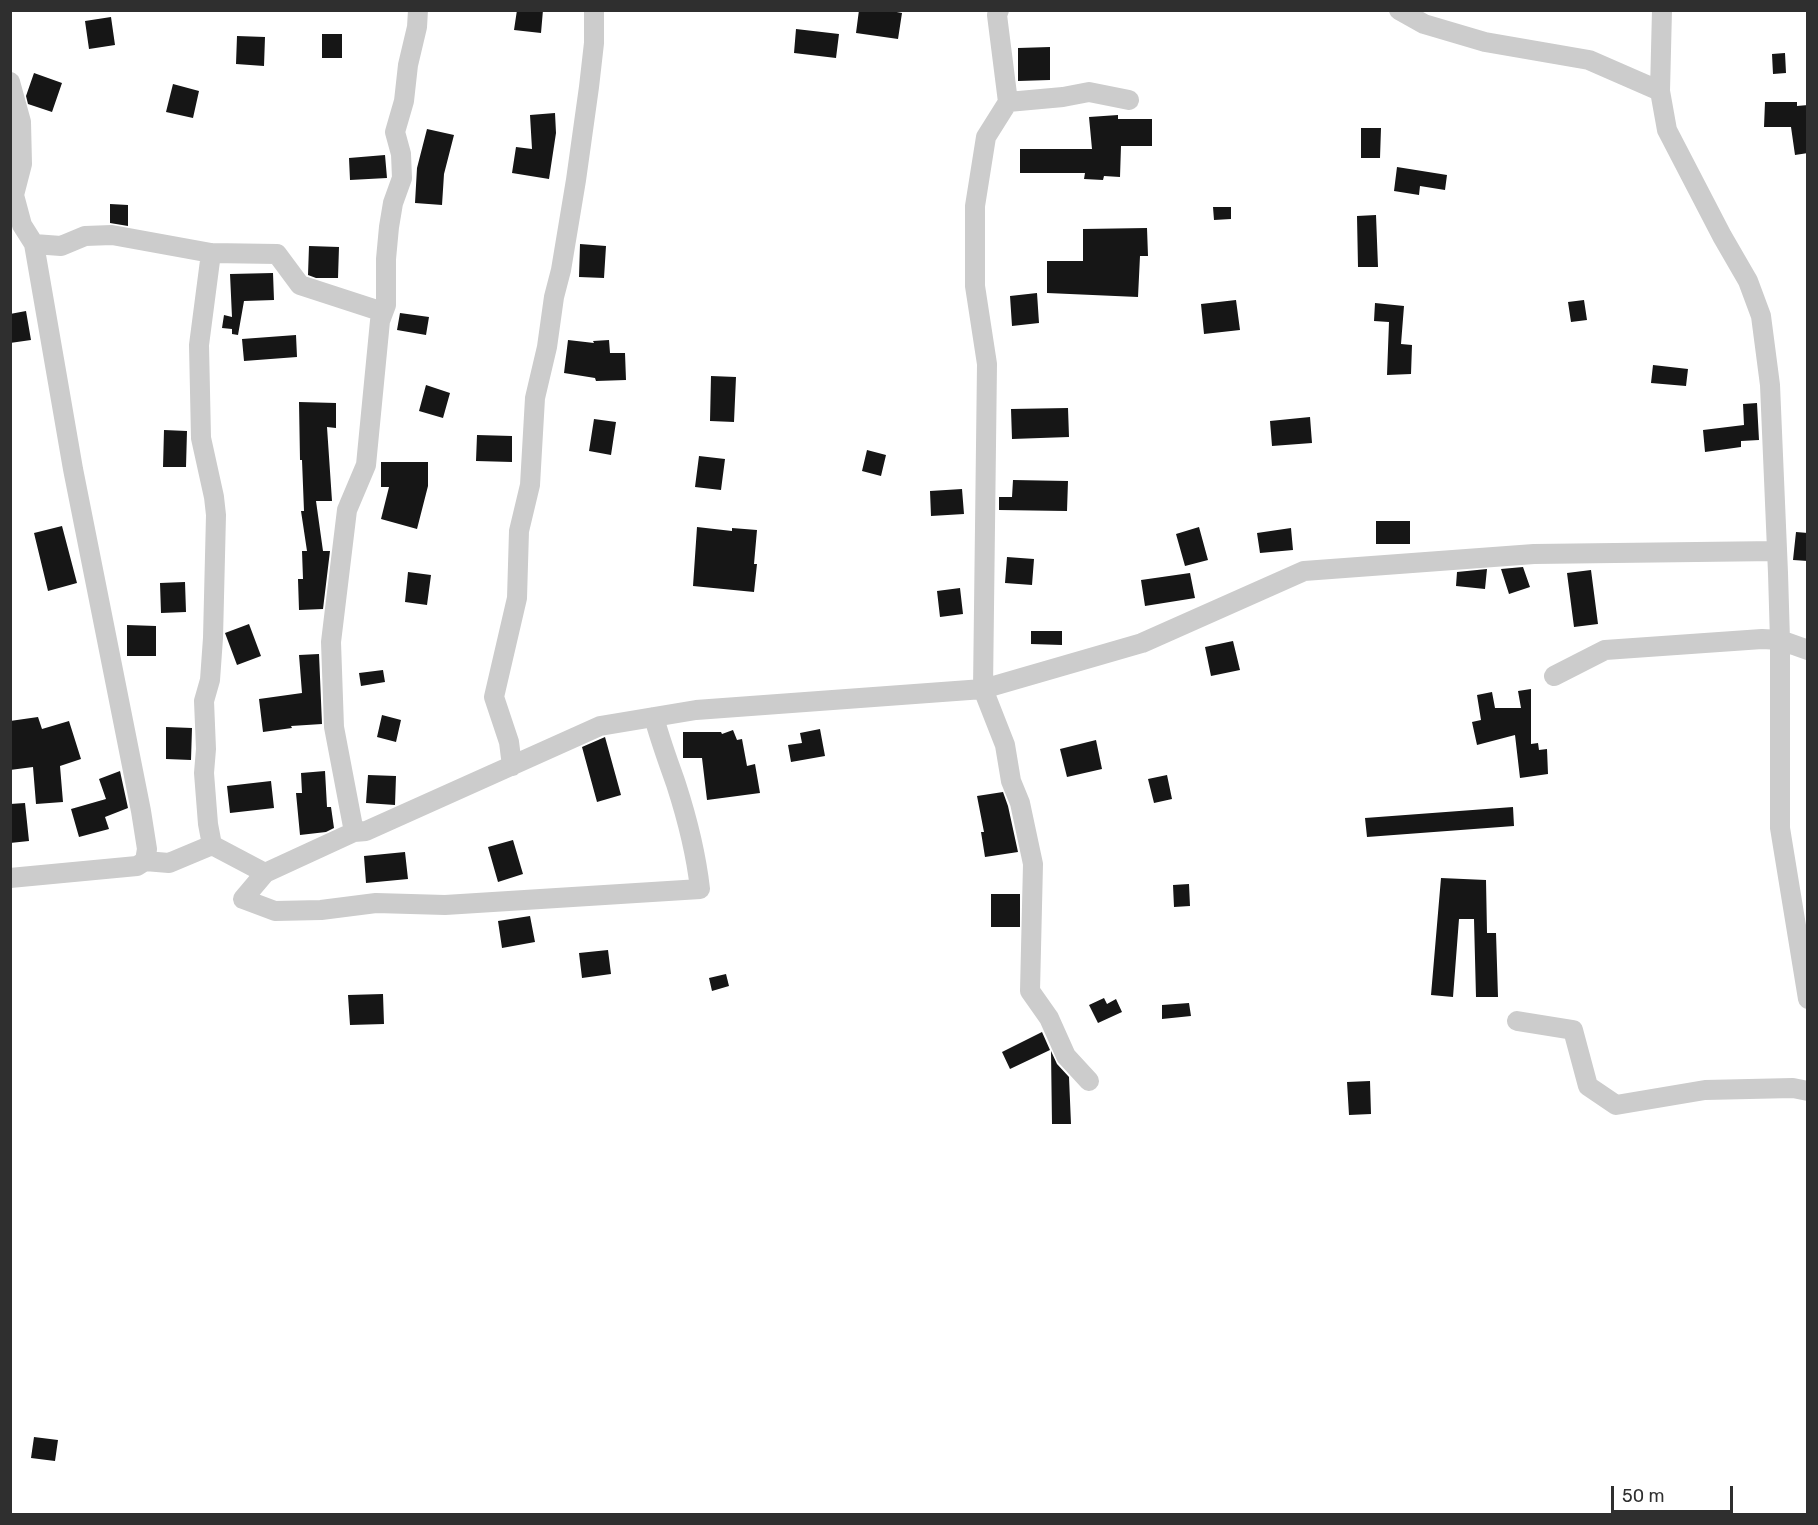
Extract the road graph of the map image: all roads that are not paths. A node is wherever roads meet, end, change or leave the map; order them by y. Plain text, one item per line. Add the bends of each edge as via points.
1 (418, 10) edge
2 (594, 10) edge
3 (999, 10) edge
4 (1399, 10) edge
5 (1662, 10) edge
6 (10, 81) edge
7 (1660, 91) junction
8 (1129, 100) dead end
9 (1008, 102) junction
10 (34, 244) junction
11 (211, 253) junction
12 (383, 312) junction
13 (1777, 550) junction
14 (1780, 640) junction
15 (1808, 650) edge
16 (1554, 676) dead end
17 (983, 689) junction
18 (654, 717) junction
19 (512, 766) junction
20 (354, 832) junction
21 (212, 845) junction
22 (145, 861) junction
23 (265, 873) junction
24 (10, 878) edge
25 (1808, 999) edge
26 (1516, 1021) dead end
27 (1089, 1081) dead end
28 (1808, 1091) edge

1 - 12 street via 404,101 395,132 402,178 389,227
2 - 19 street via 590,87 561,270 535,398 530,485 519,531 517,598 494,697 509,742
3 - 9 street
4 - 7 street via 1424,24 1485,42 1589,60
5 - 7 street
6 - 10 street via 21,122 22,164 14,195 22,225
7 - 13 street via 1667,129 1749,282 1761,316 1770,385
8 - 9 street via 1089,92
9 - 17 street via 986,137 975,206 975,286 987,364
10 - 11 street via 61,246 85,236 112,235
10 - 22 street via 73,469 141,811
11 - 12 street via 277,254 300,285
11 - 21 street via 199,345 201,438 216,515 210,680 204,702 204,773
12 - 20 street via 366,465 347,510 331,642 334,727
13 - 14 street
13 - 17 street via 1534,554 1304,571 1142,643
14 - 15 street
14 - 16 street via 1605,650
14 - 25 street via 1780,828
17 - 18 street via 696,710
17 - 27 street via 1005,745 1033,864 1030,992 1049,1018 1066,1056
18 - 19 street via 600,726
18 - 23 street via 690,831 700,889 275,911 243,899
19 - 20 street via 366,831
20 - 23 street
21 - 22 street via 169,863
21 - 23 street
22 - 24 street via 137,866
26 - 28 street via 1573,1030 1588,1086 1616,1105 1705,1090

